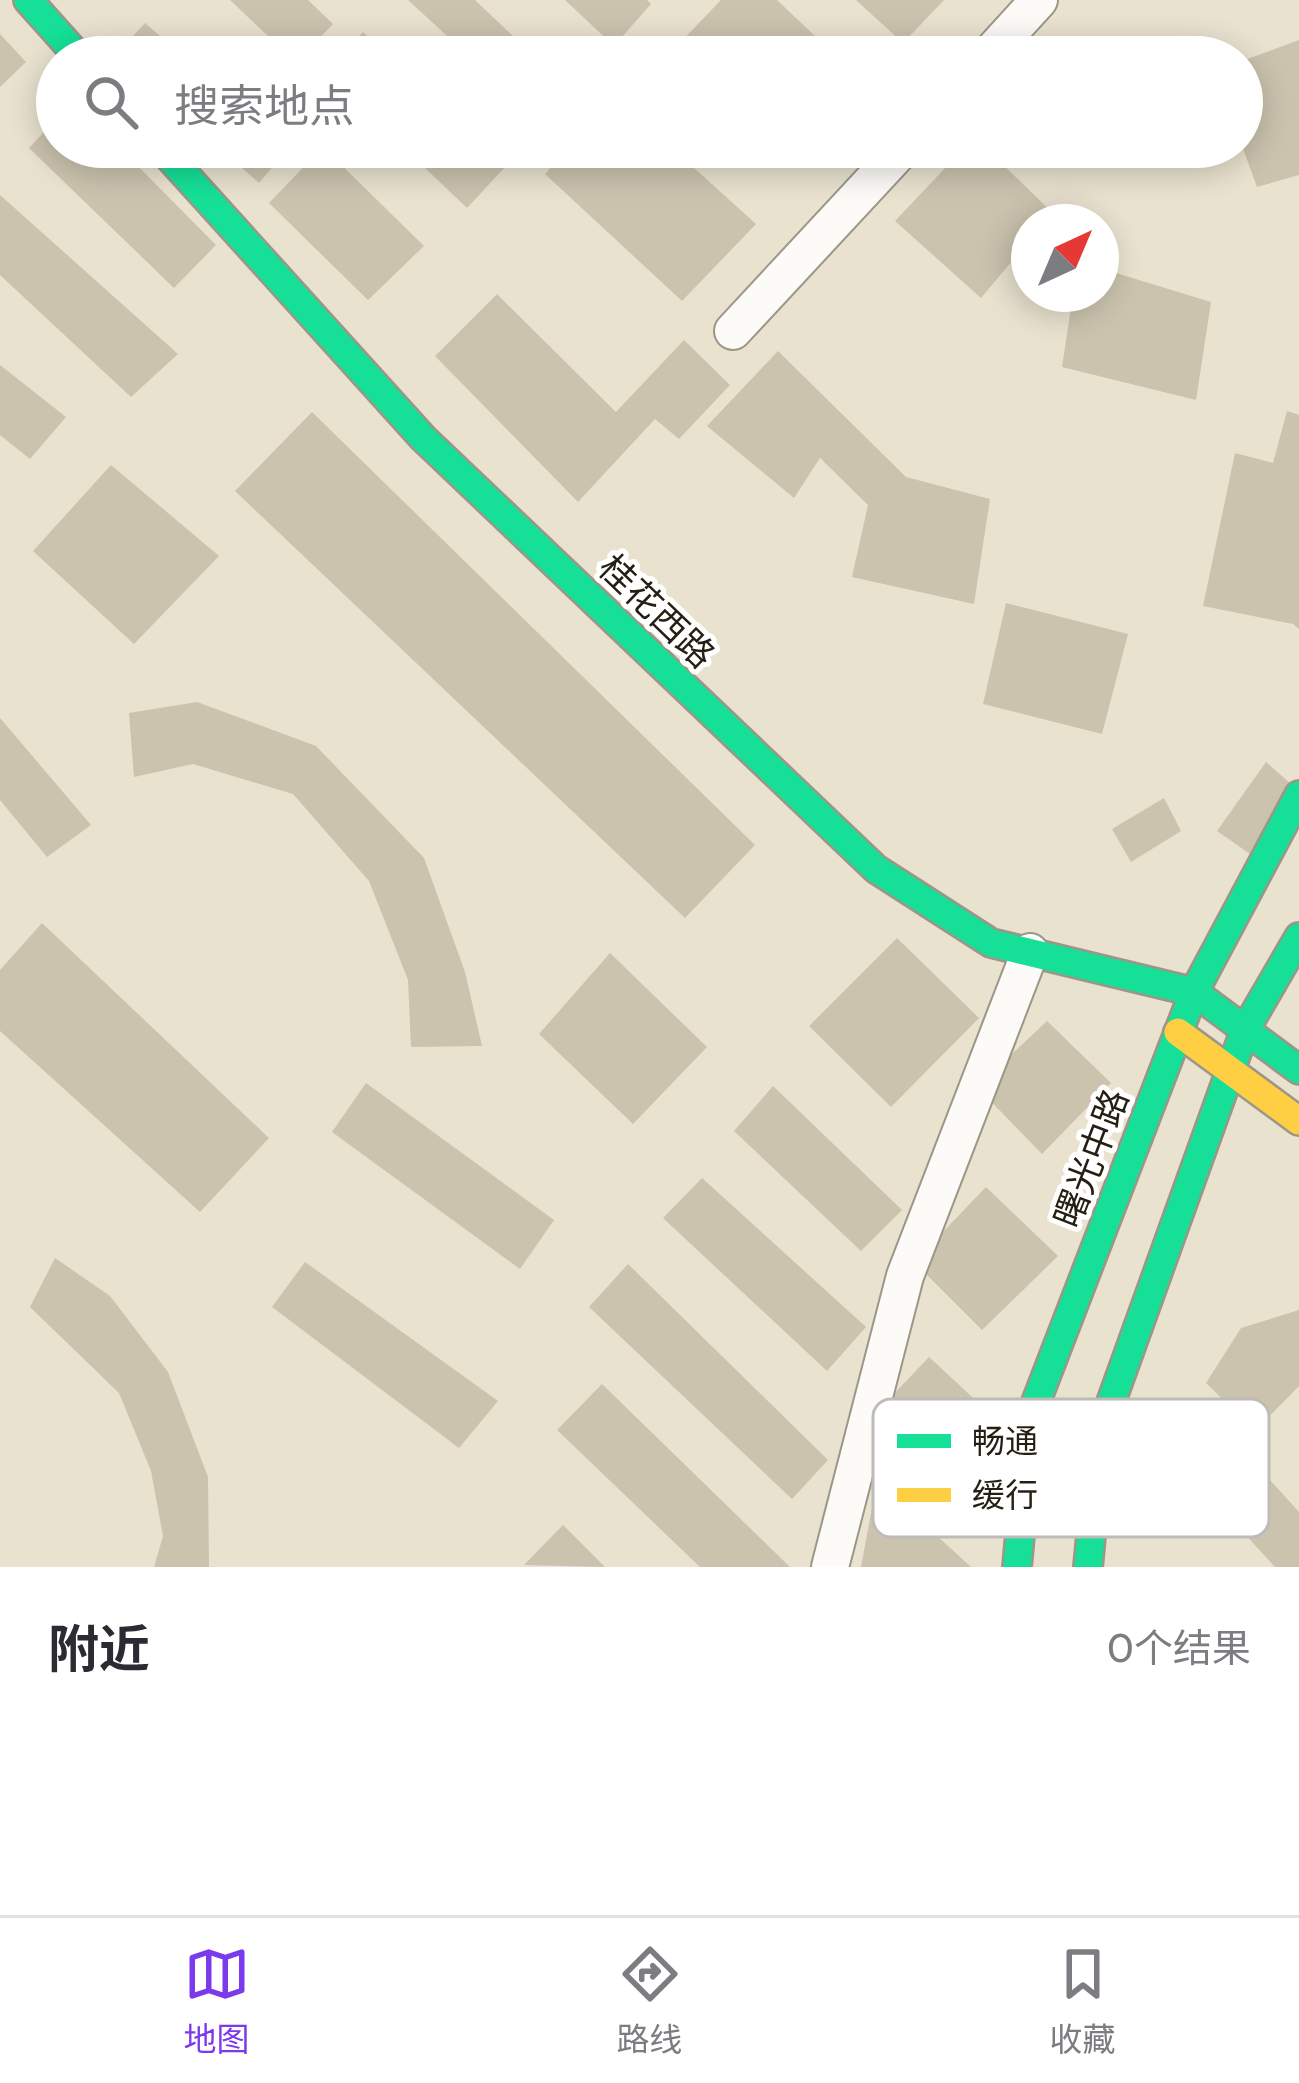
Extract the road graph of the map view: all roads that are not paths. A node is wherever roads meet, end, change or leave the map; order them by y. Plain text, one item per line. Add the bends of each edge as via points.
1 (28, 0) edge
2 (1040, 0) edge
3 (60, 36) edge
4 (1007, 36) edge
5 (179, 168) edge
6 (885, 168) edge
7 (734, 331) dead end
8 (1299, 795) edge
9 (1299, 937) edge
10 (1030, 952) junction
11 (1194, 992) junction
12 (1245, 1030) junction
13 (1178, 1032) junction
14 (1231, 1069) junction
15 (1299, 1070) edge
16 (1299, 1121) edge
17 (873, 1399) edge
18 (1037, 1399) edge
19 (1112, 1399) edge
20 (873, 1400) edge
21 (1020, 1537) edge
22 (1091, 1537) edge
23 (830, 1567) edge
24 (1017, 1567) edge
25 (1088, 1567) edge

1 - 3 street
2 - 4 street
5 - 10 street, 桂花西路 via 423,438 876,869 991,943
6 - 7 street
8 - 11 street, 曙光中路
9 - 12 street
10 - 11 street, 桂花西路
10 - 17 street via 905,1276
11 - 12 street
11 - 13 street, 曙光中路
12 - 14 street
12 - 15 street
13 - 14 street
13 - 18 street, 曙光中路
14 - 16 street
14 - 19 street
20 - 23 street
21 - 24 street, 曙光中路
22 - 25 street

